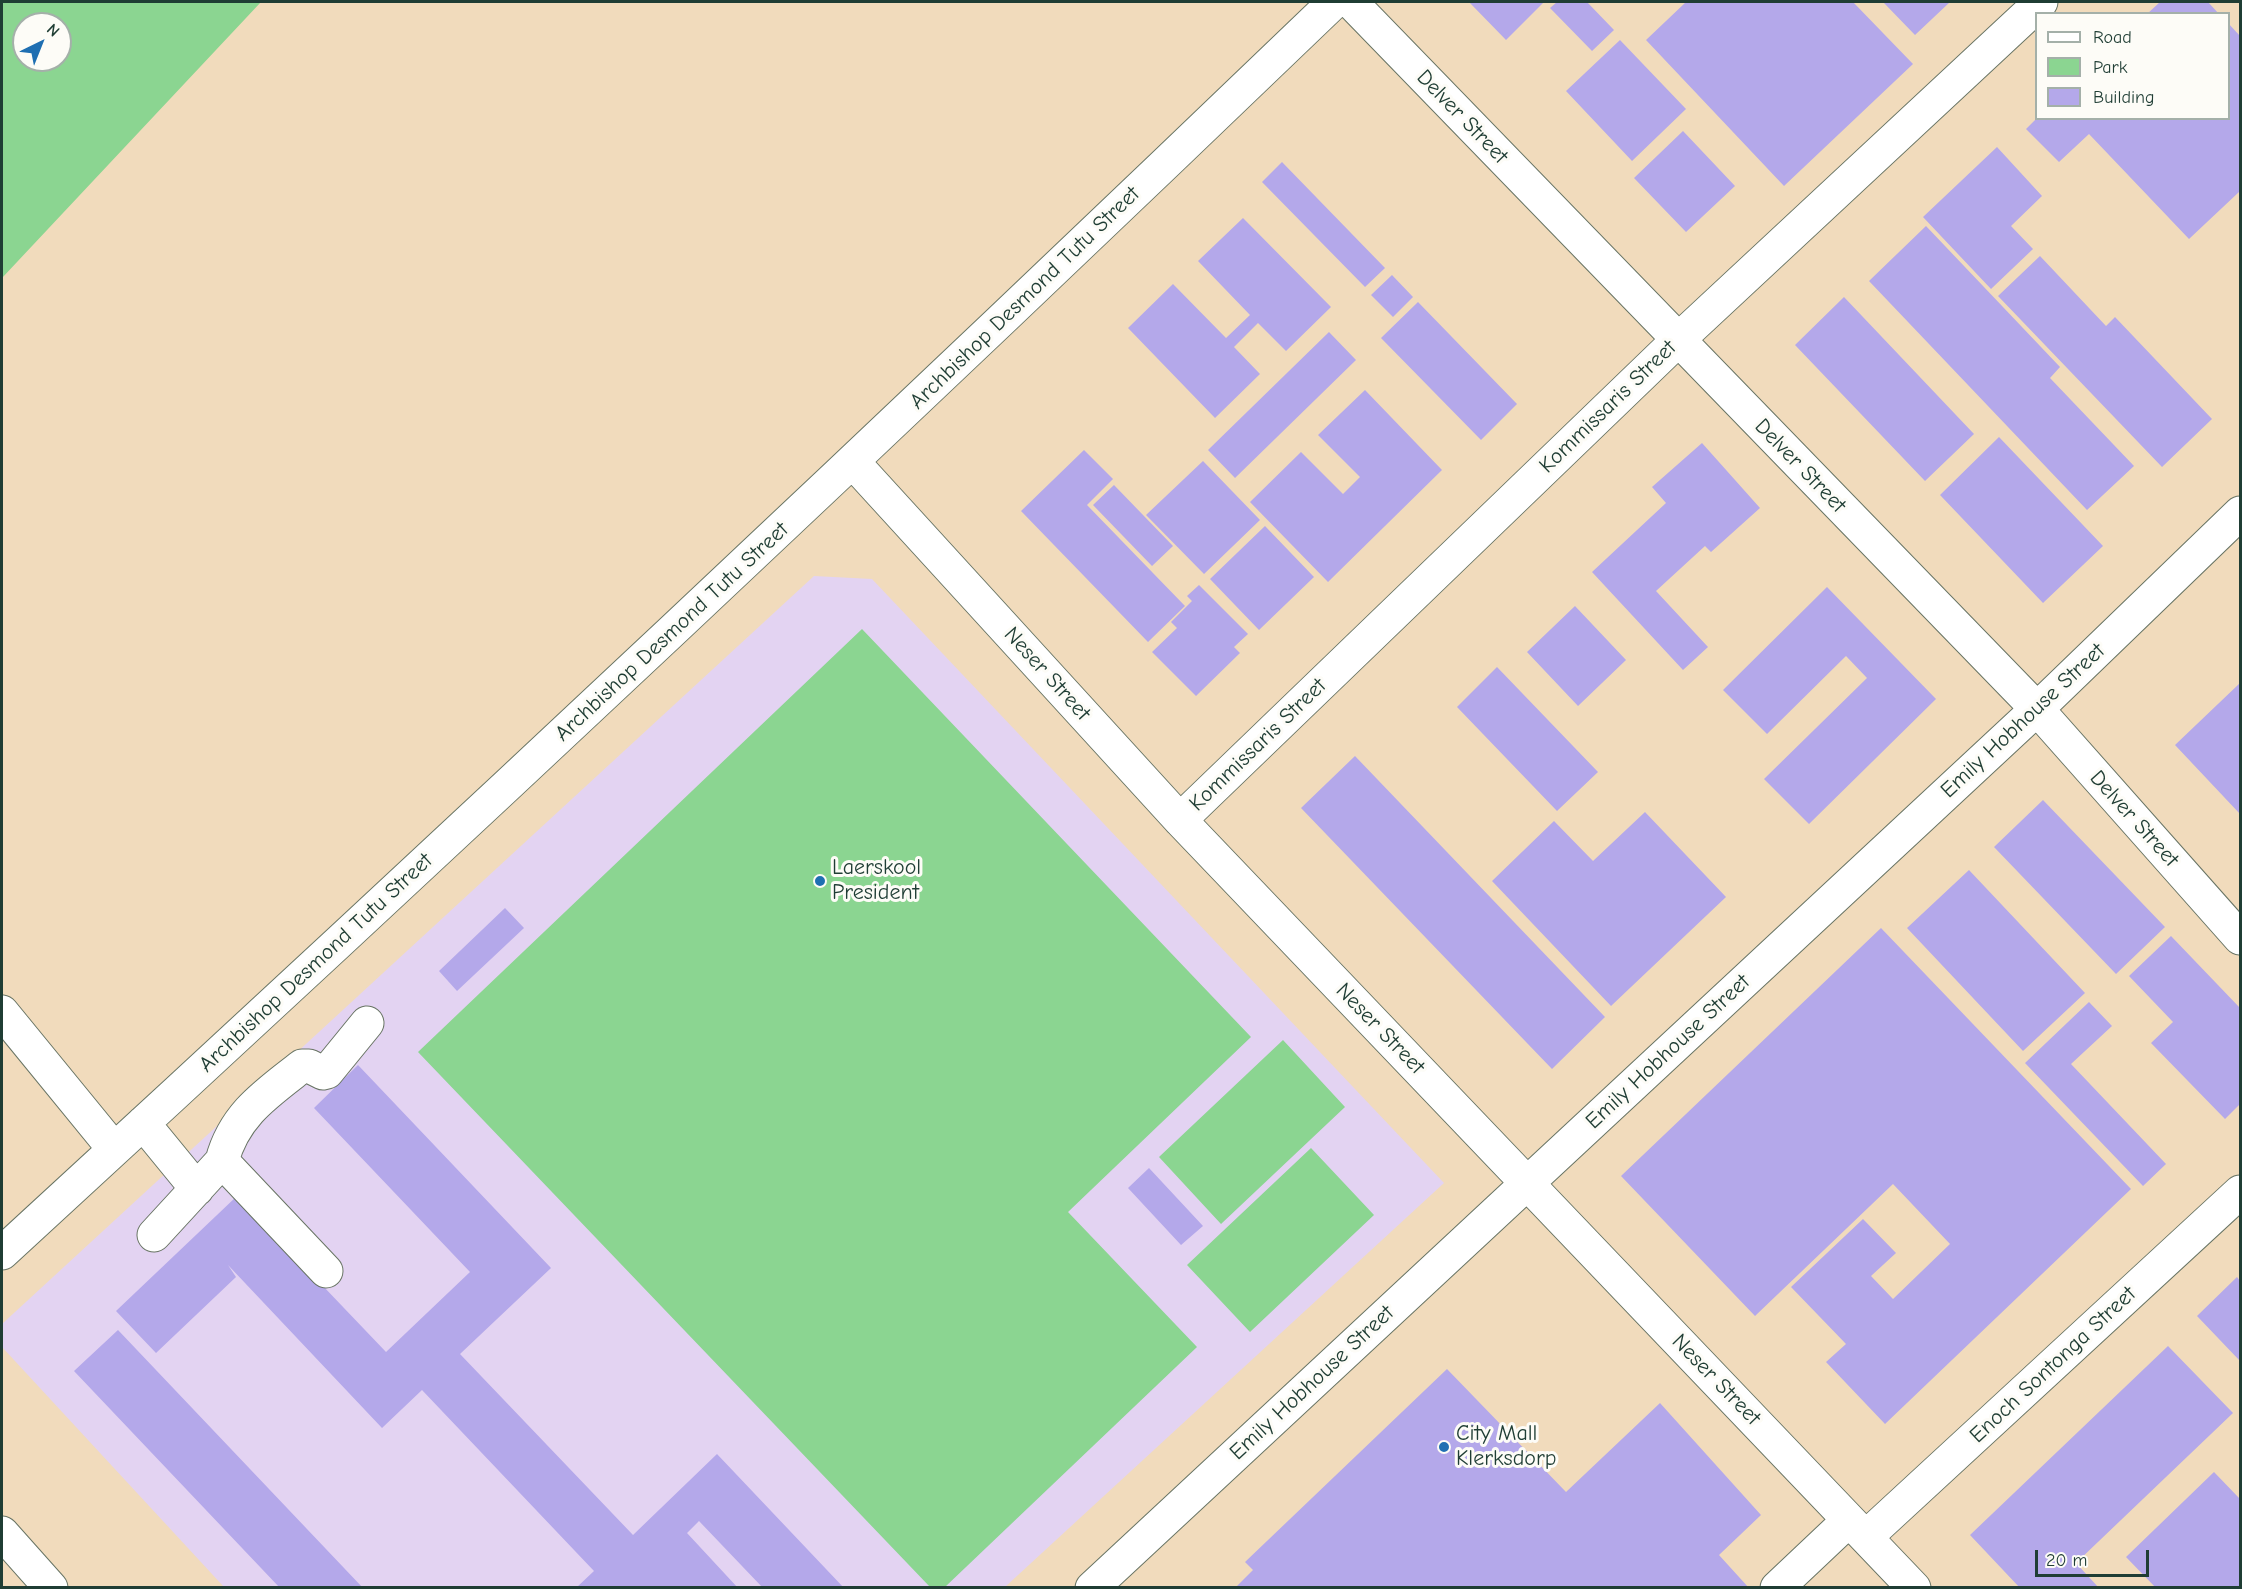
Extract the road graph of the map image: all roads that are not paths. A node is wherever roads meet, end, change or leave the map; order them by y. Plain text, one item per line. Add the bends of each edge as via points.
1 (1334, 2) edge
2 (1351, 2) edge
3 (2041, 2) edge
4 (1678, 340) junction
5 (853, 462) junction
6 (2241, 513) edge
7 (2037, 709) junction
8 (1180, 820) junction
9 (2241, 938) edge
10 (2, 1012) edge
11 (367, 1023) dead end
12 (143, 1123) junction
13 (114, 1149) junction
14 (222, 1161) junction
15 (1527, 1182) junction
16 (197, 1189) junction
17 (2241, 1192) edge
18 (154, 1235) dead end
19 (2, 1252) edge
20 (326, 1271) dead end
21 (1858, 1528) junction
22 (2, 1533) edge
23 (51, 1587) edge
24 (1092, 1587) edge
25 (1777, 1587) edge
26 (1914, 1587) edge

1 - 5 street, Archbishop Desmond Tutu Street
2 - 4 street, Delver Street
3 - 4 street, Kommissaris Street
4 - 7 street, Delver Street
4 - 8 street, Kommissaris Street
5 - 8 street, Neser Street
5 - 12 street, Archbishop Desmond Tutu Street
6 - 7 street, Emily Hobhouse Street
7 - 9 street, Delver Street
7 - 15 street, Emily Hobhouse Street
8 - 15 street, Neser Street
10 - 13 street
11 - 14 street via 327,1072 302,1066 245,1113 234,1129
12 - 13 street, Archbishop Desmond Tutu Street
12 - 16 street
13 - 19 street, Archbishop Desmond Tutu Street
14 - 16 street
14 - 20 street
15 - 21 street, Neser Street
15 - 24 street, Emily Hobhouse Street
16 - 18 street
17 - 21 street, Enoch Sontonga Street
21 - 25 street, Enoch Sontonga Street
21 - 26 street, Neser Street
22 - 23 street

